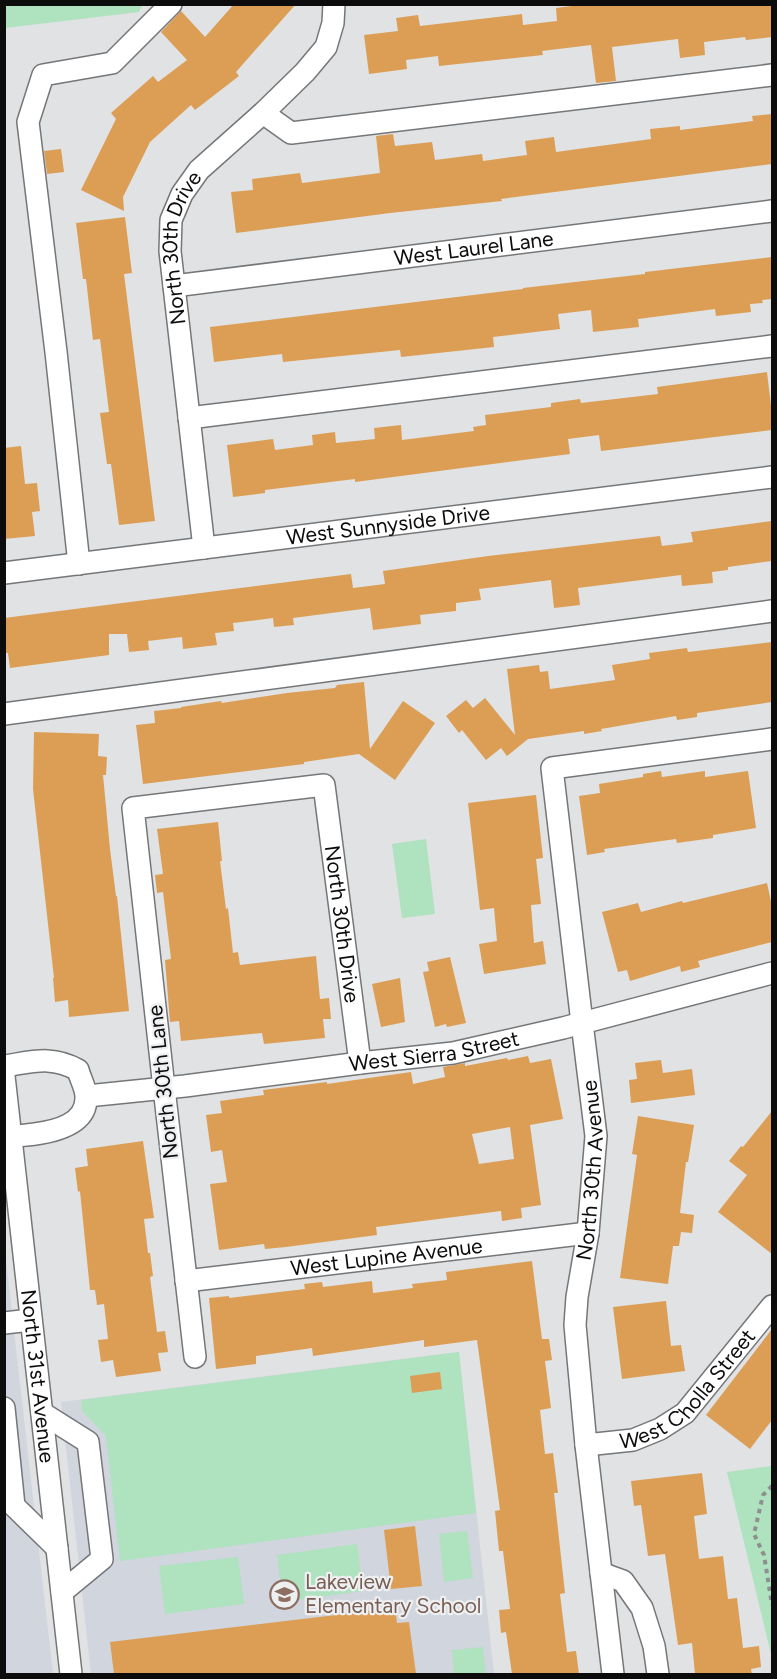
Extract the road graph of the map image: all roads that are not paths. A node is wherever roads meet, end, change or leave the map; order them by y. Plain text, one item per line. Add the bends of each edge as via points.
1 (171, 4) edge
2 (334, 4) edge
3 (772, 75) edge
4 (263, 113) junction
5 (772, 211) edge
6 (174, 286) junction
7 (772, 346) edge
8 (189, 418) junction
9 (772, 477) edge
10 (204, 548) junction
11 (79, 564) junction
12 (4, 573) edge
13 (772, 611) edge
14 (4, 714) edge
15 (772, 739) edge
16 (134, 808) joint
17 (772, 973) edge
18 (582, 1023) junction
19 (360, 1063) junction
20 (4, 1066) edge
21 (5, 1086) edge
22 (164, 1088) junction
23 (87, 1096) junction
24 (8, 1140) edge
25 (588, 1233) junction
26 (186, 1281) junction
27 (772, 1306) edge
28 (31, 1320) junction
29 (4, 1323) edge
30 (195, 1357) dead end
31 (4, 1408) edge
32 (42, 1413) junction
33 (586, 1445) junction
34 (57, 1548) junction
35 (601, 1573) junction
36 (62, 1592) junction
37 (71, 1674) edge
38 (613, 1674) edge
39 (658, 1674) edge

1 - 11 street via 112,63 43,75 28,122
2 - 4 street, North 30th Drive via 326,47
3 - 4 street via 291,133
4 - 6 street, North 30th Drive via 199,171 182,194 171,220
5 - 6 street, West Laurel Lane
6 - 8 street, North 30th Drive
7 - 8 street
8 - 10 street, North 30th Drive
9 - 10 street, West Sunnyside Drive
10 - 11 street, West Sunnyside Drive
11 - 12 street, West Sunnyside Drive
13 - 14 street
15 - 18 street, North 30th Avenue via 552,768
16 - 19 street, North 30th Drive via 324,785
16 - 22 street, North 30th Lane
17 - 18 street, West Sierra Street
18 - 19 street, West Sierra Street via 453,1053
18 - 25 street, North 30th Avenue via 596,1137
19 - 22 street, West Sierra Street
20 - 23 street via 44,1060 65,1063 78,1070
21 - 24 street, North 31st Avenue
22 - 23 street, West Sierra Street
22 - 26 street, North 30th Lane
23 - 24 street via 83,1114 70,1124
24 - 28 street, North 31st Avenue
25 - 26 street, West Lupine Avenue
25 - 33 street, North 30th Avenue via 575,1325
26 - 30 street, North 30th Lane
27 - 33 street, West Cholla Street via 685,1413 633,1440
28 - 29 street
28 - 32 street, North 31st Avenue
31 - 34 street via 14,1506
32 - 34 street, North 31st Avenue
32 - 36 street via 88,1442 102,1559
33 - 35 street, North 30th Avenue
34 - 36 street, North 31st Avenue
35 - 38 street, North 30th Avenue
35 - 39 street via 623,1581 642,1608
36 - 37 street, North 31st Avenue

